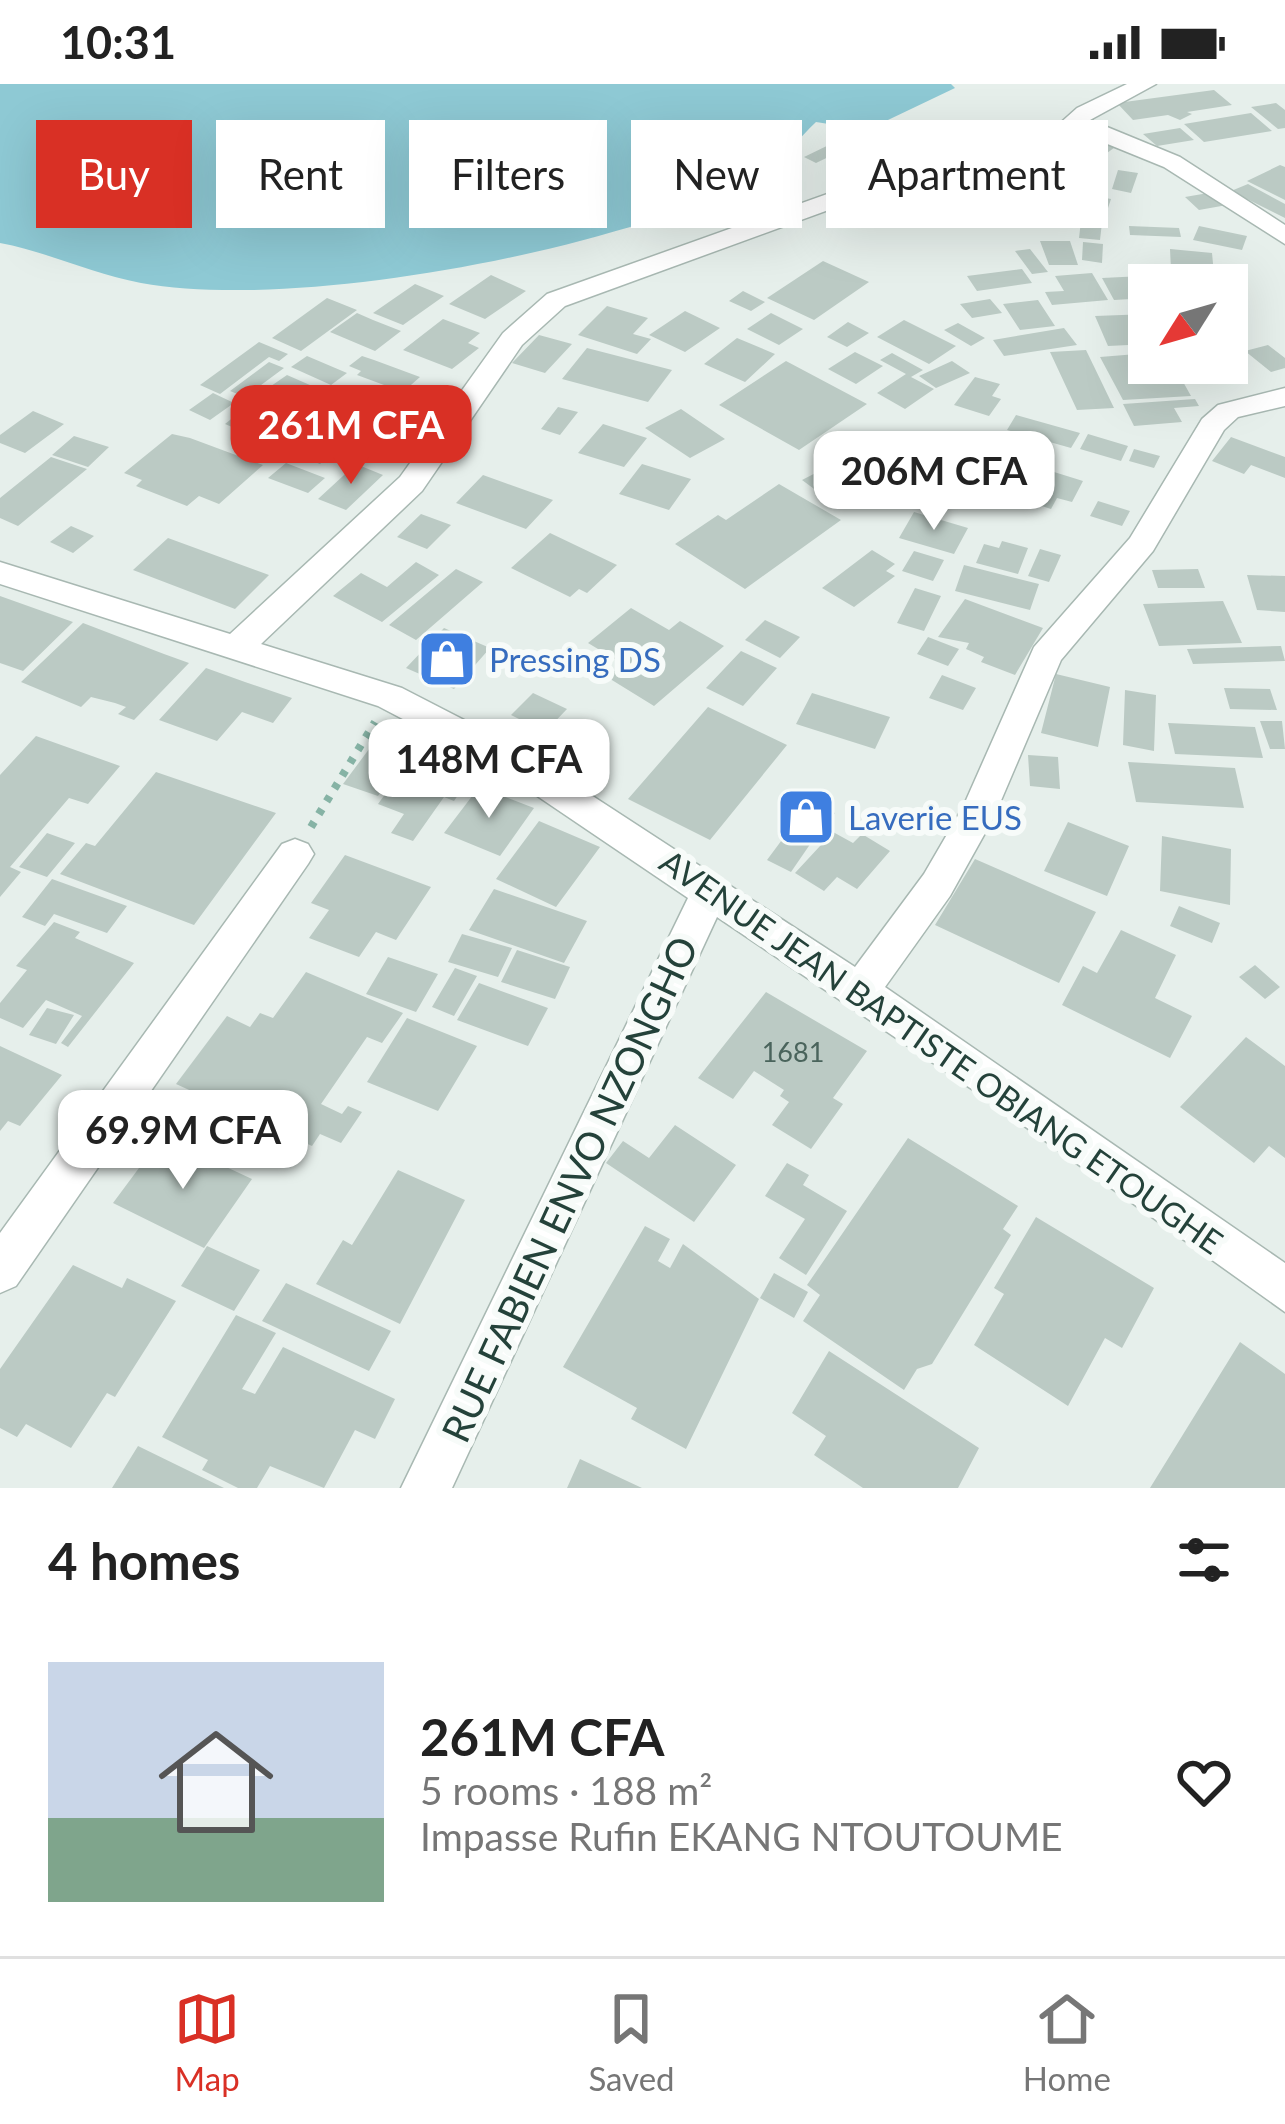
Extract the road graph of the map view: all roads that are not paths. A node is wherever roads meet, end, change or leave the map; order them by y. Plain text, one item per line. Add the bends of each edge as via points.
1 (1145, 84) edge
2 (1078, 120) edge
3 (1108, 136) edge
4 (826, 203) edge
5 (1285, 236) edge
6 (1285, 397) edge
7 (0, 573) edge
8 (235, 649) junction
9 (295, 854) road end
10 (711, 890) junction
11 (860, 991) junction
12 (0, 1271) edge
13 (1285, 1290) edge
14 (427, 1488) edge

1 - 2 street
3 - 5 street via 1172,162
4 - 8 street via 537,313 411,484
6 - 11 street via 1228,410 1212,425 1142,544 1046,655 987,797 937,885
7 - 8 street, AVENUE JEAN BAPTISTE OBIANG ETOUGHE
8 - 10 street, AVENUE JEAN BAPTISTE OBIANG ETOUGHE via 390,698 509,759
9 - 12 street
10 - 11 street, AVENUE JEAN BAPTISTE OBIANG ETOUGHE
10 - 14 street, RUE FABIEN ENVO NZONGHO
11 - 13 street, AVENUE JEAN BAPTISTE OBIANG ETOUGHE

